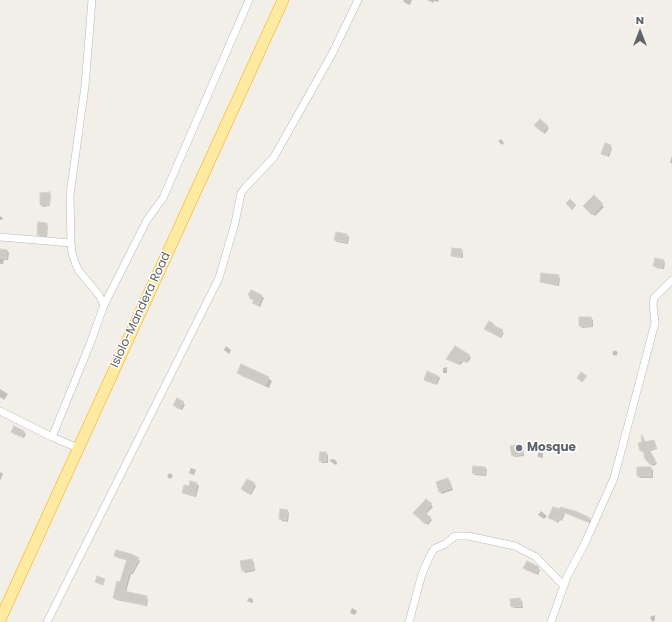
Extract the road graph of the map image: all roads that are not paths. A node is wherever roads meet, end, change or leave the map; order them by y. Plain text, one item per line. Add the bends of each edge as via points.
1 (92, 0) edge
2 (249, 0) edge
3 (283, 0) edge
4 (358, 0) edge
5 (0, 237) edge
6 (71, 243) junction
7 (672, 280) edge
8 (104, 305) junction
9 (0, 411) edge
10 (52, 437) junction
11 (78, 448) junction
12 (564, 586) junction
13 (0, 620) edge
14 (46, 622) edge
15 (409, 622) edge
16 (551, 622) edge

1 - 6 street via 85,86 70,195
2 - 8 street via 163,198 147,220
3 - 11 highway, Isiolo-Mandera Road
4 - 14 street via 332,54 274,157 241,193 236,222 219,278
5 - 6 street
6 - 8 street via 79,271
7 - 12 street via 654,298 655,323 614,478
8 - 10 street
9 - 10 street
10 - 11 street
11 - 13 highway, Isiolo-Mandera Road
12 - 15 street via 536,557 515,546 468,536 455,536 434,549 428,560
12 - 16 street

